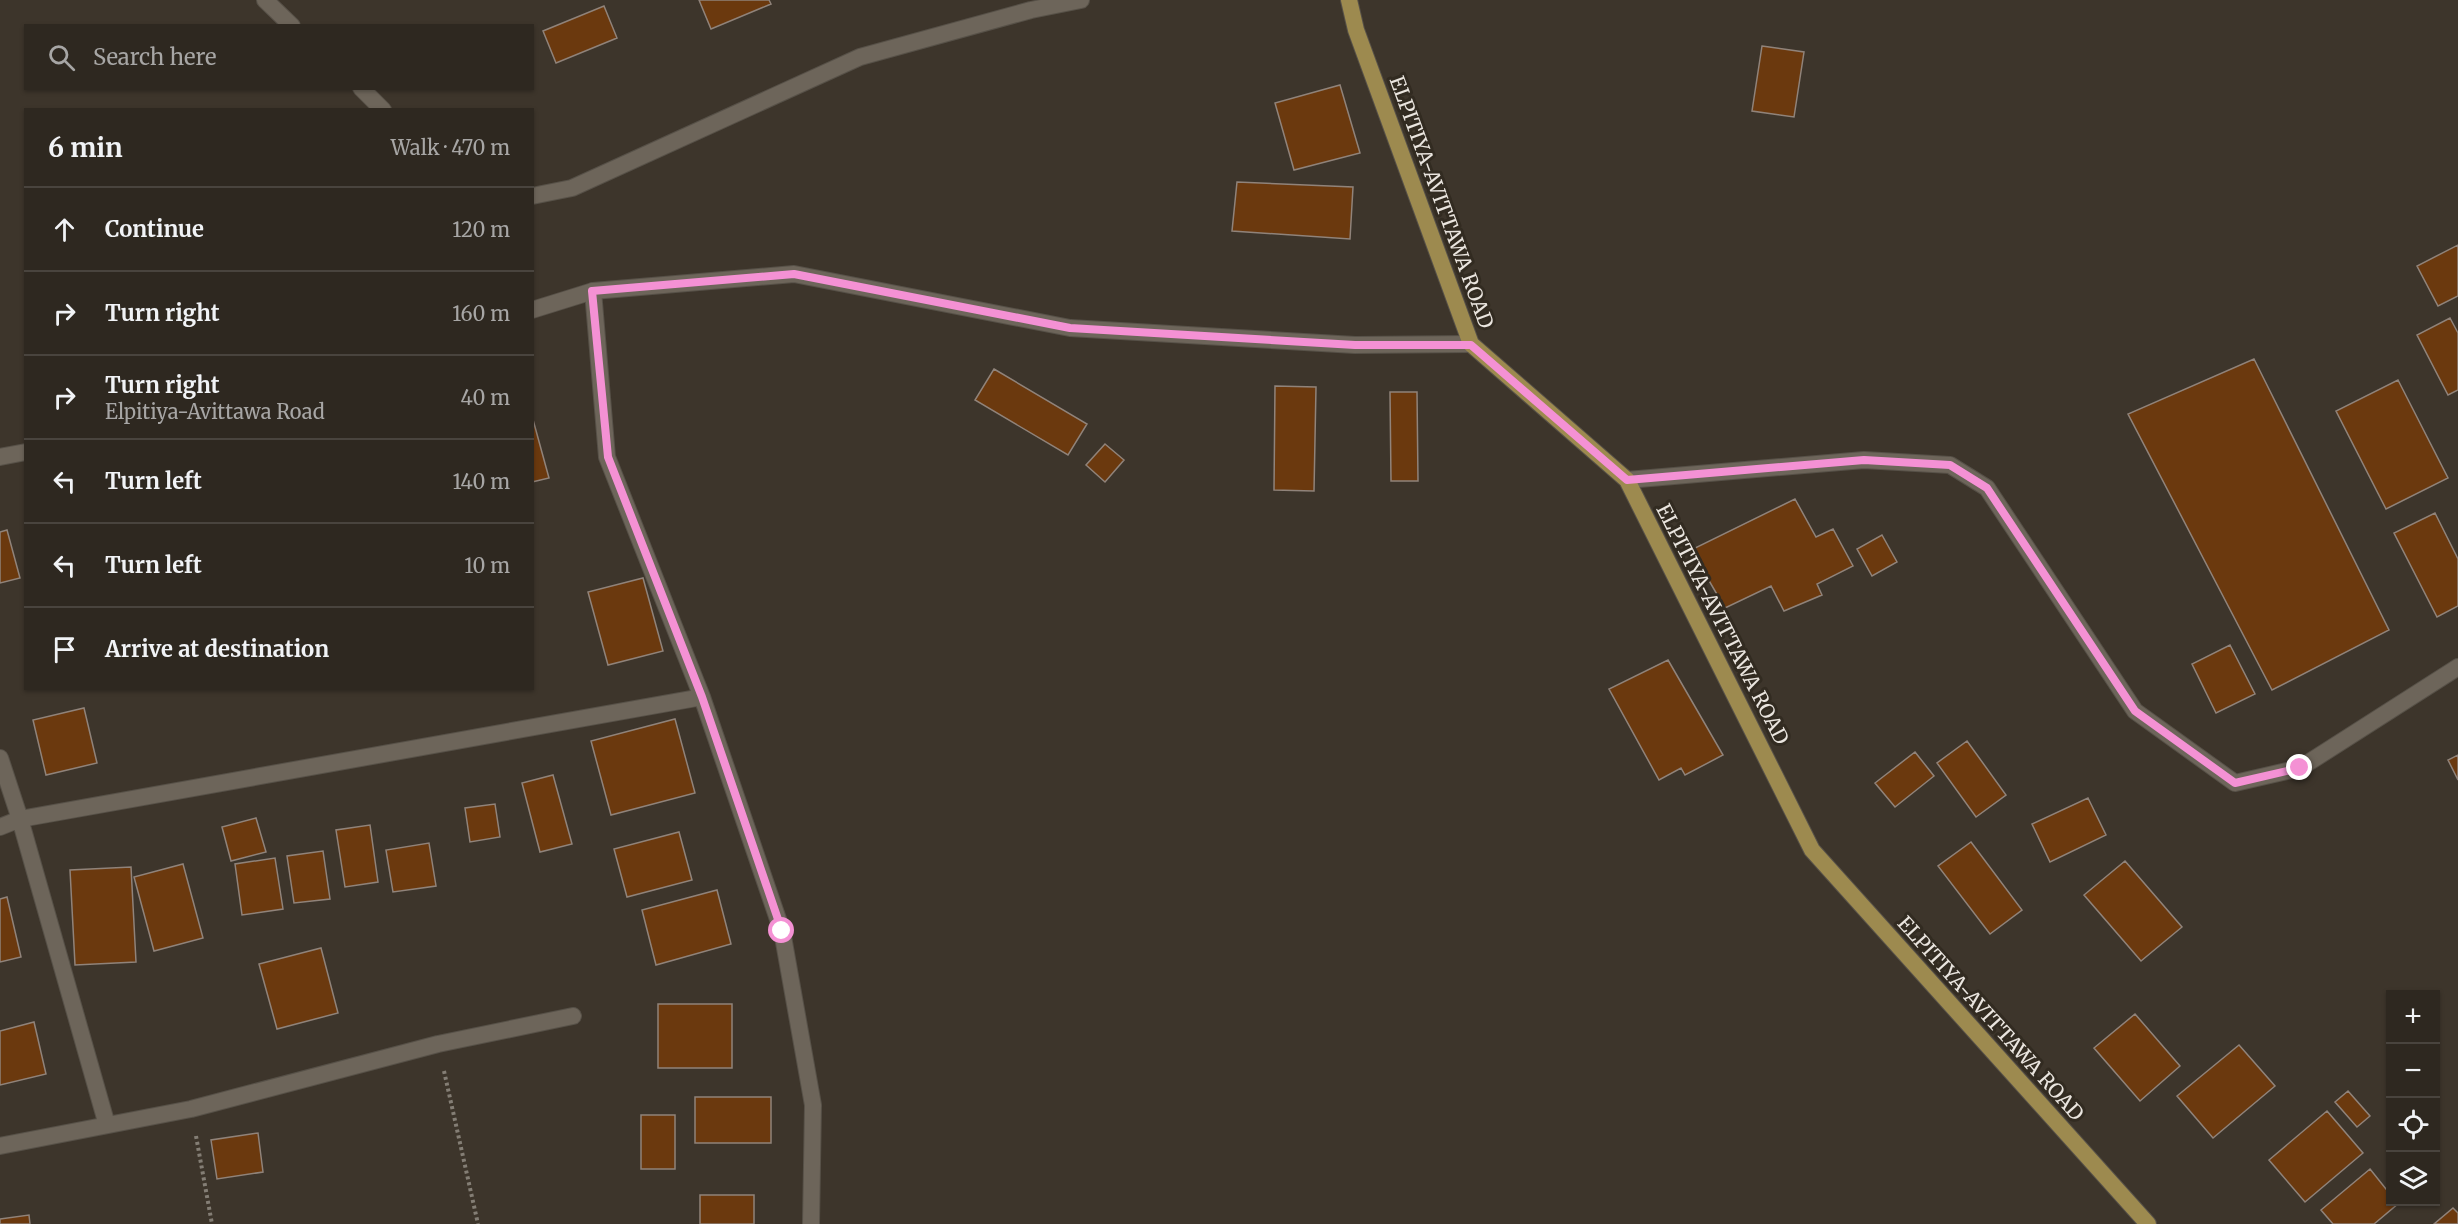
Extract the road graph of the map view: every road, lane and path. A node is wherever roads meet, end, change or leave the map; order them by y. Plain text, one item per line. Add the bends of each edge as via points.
1 (265, 0) edge
2 (1081, 0) edge
3 (1349, 0) edge
4 (290, 24) edge
5 (363, 90) edge
6 (381, 108) edge
7 (534, 196) edge
8 (592, 291) junction
9 (534, 309) edge
10 (1471, 345) junction
11 (24, 452) edge
12 (0, 457) edge
13 (1627, 480) junction
14 (2458, 667) edge
15 (702, 697) junction
16 (0, 758) edge
17 (20, 819) junction
18 (0, 827) edge
19 (573, 1016) dead end
20 (438, 1044) junction
21 (191, 1109) junction
22 (107, 1125) junction
23 (0, 1146) edge
24 (212, 1224) edge
25 (478, 1224) edge
26 (811, 1224) edge
27 (2148, 1224) edge

1 - 4 street
2 - 7 street via 860,57 572,188
3 - 10 main road, ELPITIYA-AVITTAWA ROAD via 1356,30
5 - 6 street
8 - 9 street
8 - 10 street via 794,274 1070,328 1355,345
8 - 15 street via 608,457
10 - 13 main road, ELPITIYA-AVITTAWA ROAD
11 - 12 street
13 - 14 street via 1864,460 1950,465 1987,488 2135,711 2235,783 2300,768
13 - 27 main road, ELPITIYA-AVITTAWA ROAD via 1812,850
15 - 17 street
15 - 26 street via 782,931 813,1105
16 - 17 street
17 - 18 street
17 - 22 street
19 - 20 street
20 - 21 street
20 - 25 path
21 - 22 street
21 - 24 path
22 - 23 street

